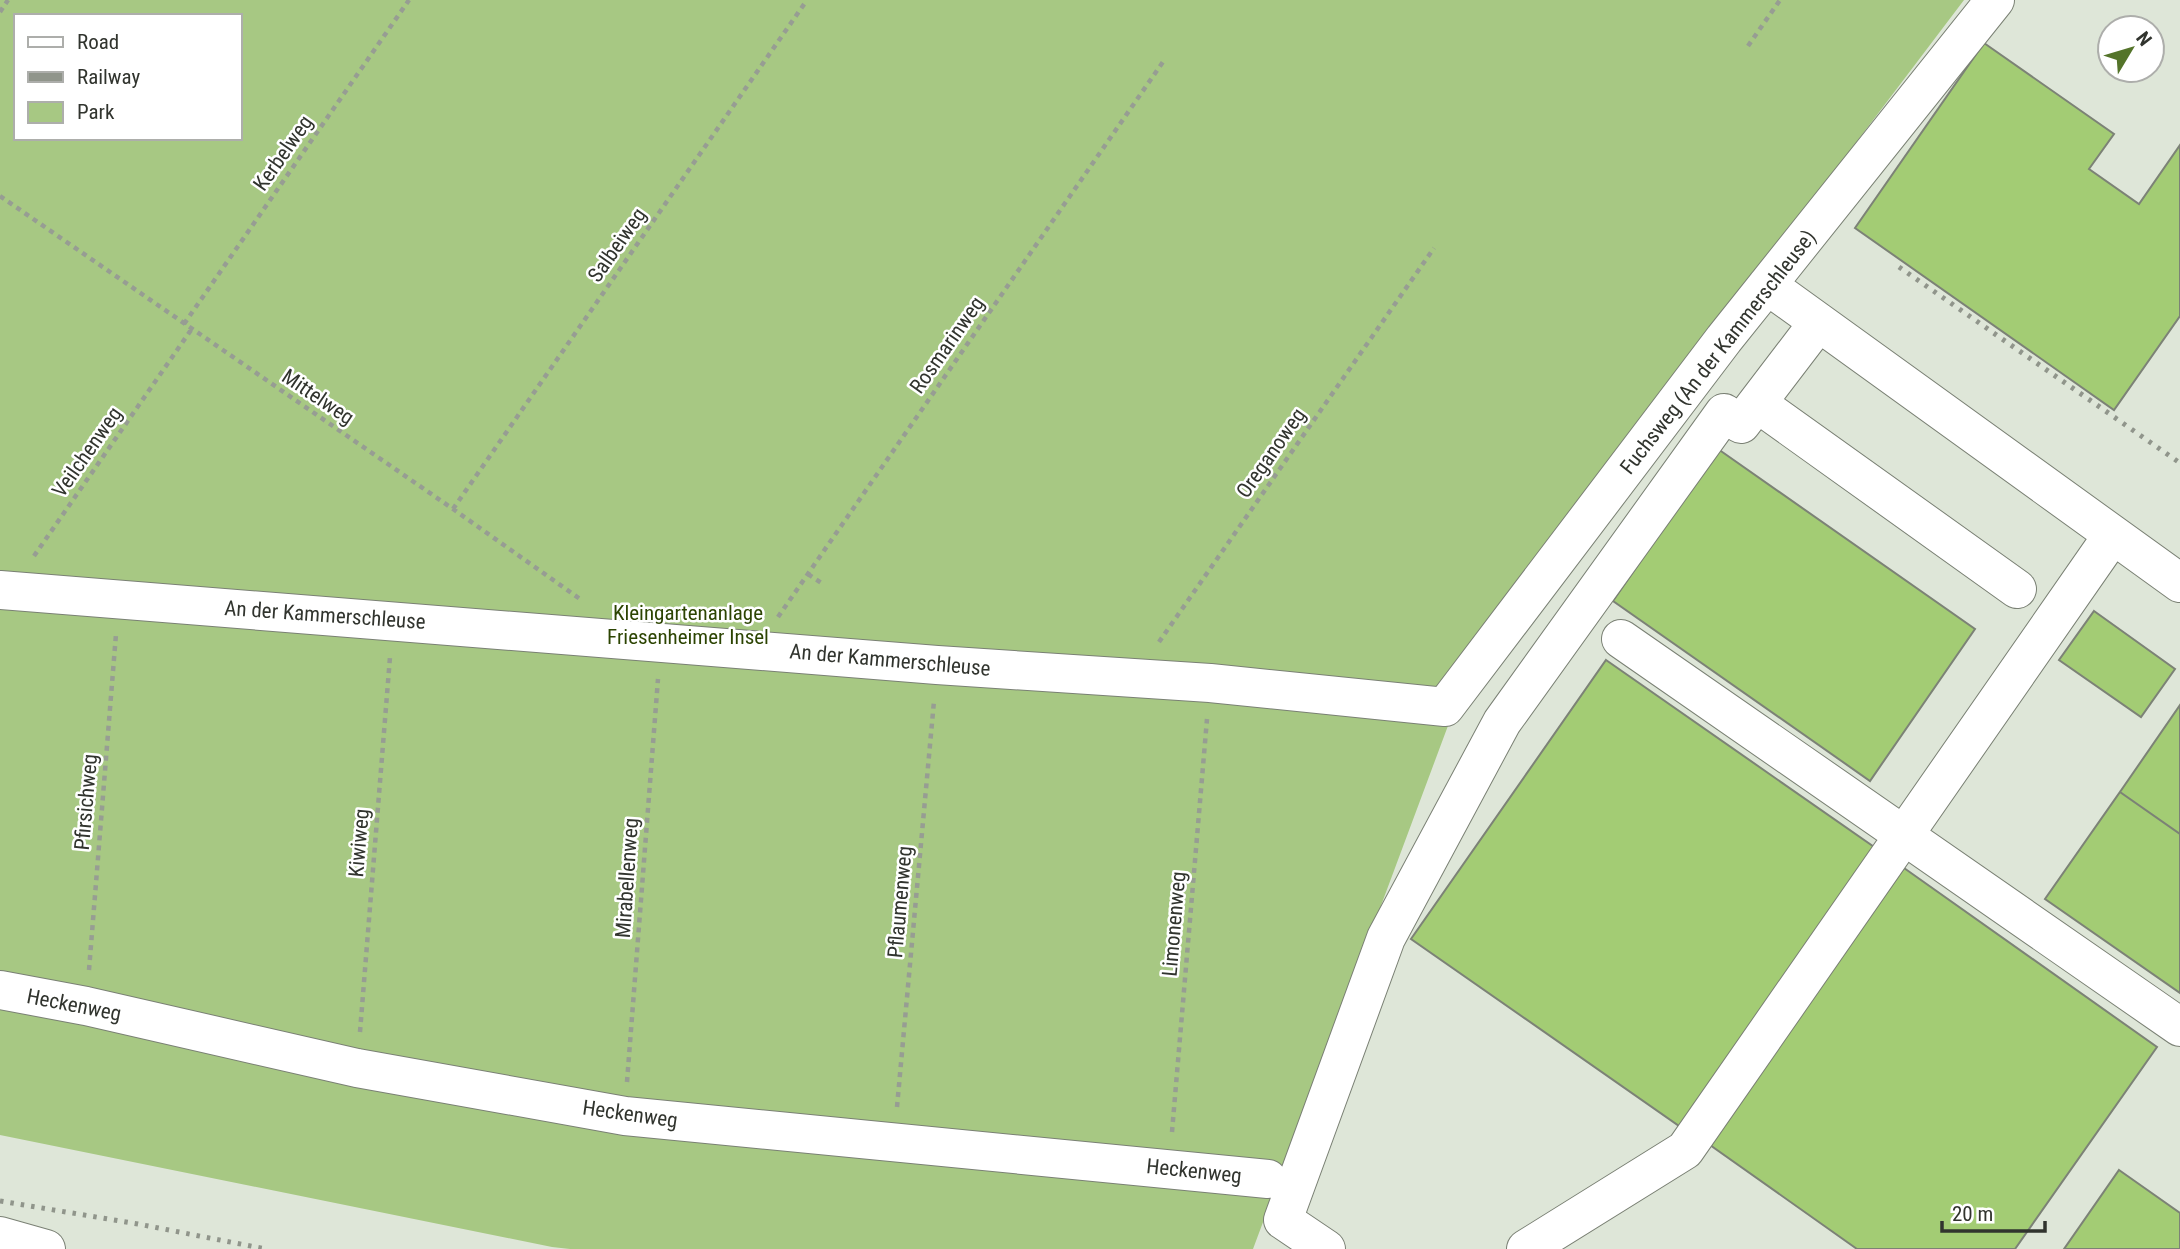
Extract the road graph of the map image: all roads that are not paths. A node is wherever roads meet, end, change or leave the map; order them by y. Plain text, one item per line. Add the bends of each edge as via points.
1 (1995, 0) edge
2 (1767, 285) junction
3 (1818, 323) junction
4 (1757, 403) junction
5 (2112, 536) junction
6 (2180, 583) edge
7 (2017, 589) dead end
8 (5, 591) edge
9 (1621, 639) dead end
10 (1445, 707) joint
11 (1905, 835) junction
12 (0, 990) edge
13 (2180, 1027) edge
14 (1269, 1179) dead end
15 (0, 1236) edge
16 (46, 1249) edge
17 (1326, 1249) edge
18 (1526, 1249) edge

1 - 2 street, Fuchsweg (An der Kammerschleuse)
2 - 3 street
2 - 10 street, Fuchsweg (An der Kammerschleuse)
3 - 4 street
3 - 5 street
4 - 7 street
4 - 17 street via 1741,424 1724,412 1502,722 1386,938 1283,1220
5 - 6 street
5 - 11 street
8 - 10 street, An der Kammerschleuse via 1210,683
9 - 11 street
11 - 13 street
11 - 18 street via 1685,1150
12 - 14 street, Heckenweg via 357,1068 625,1116
15 - 16 street

